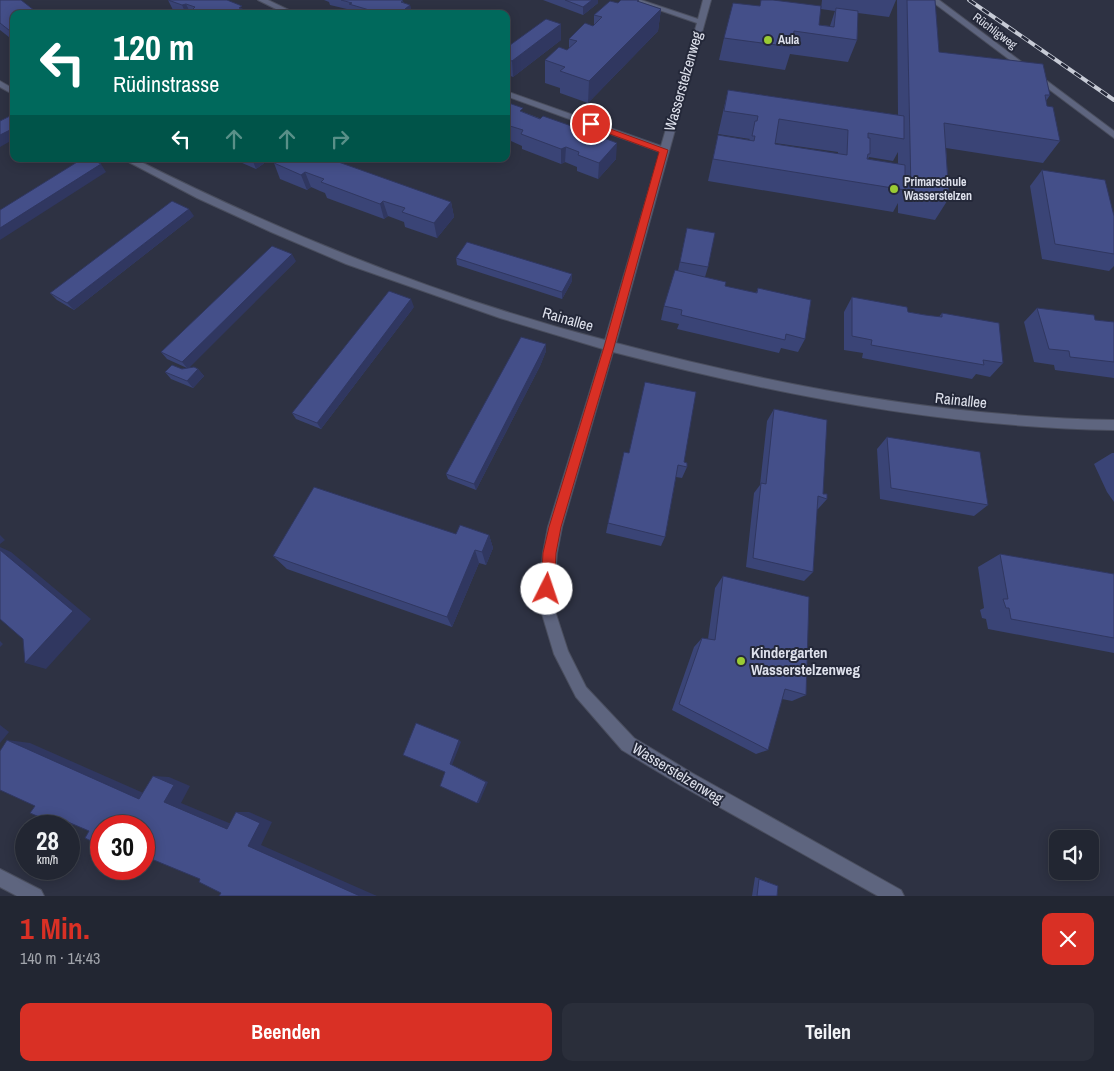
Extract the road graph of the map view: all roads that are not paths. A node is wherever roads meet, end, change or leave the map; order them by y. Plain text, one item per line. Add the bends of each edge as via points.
1 (262, 0) edge
2 (634, 0) edge
3 (706, 0) edge
4 (934, 0) edge
5 (284, 10) edge
6 (700, 22) junction
7 (510, 94) edge
8 (1114, 135) edge
9 (664, 150) junction
10 (134, 162) edge
11 (609, 347) junction
12 (1114, 425) edge
13 (0, 878) edge
14 (34, 896) edge
15 (895, 896) edge

1 - 5 street
2 - 6 street
3 - 6 street, Wasserstelzenweg
4 - 8 street, Rüchligweg
6 - 9 street, Wasserstelzenweg
7 - 9 street
9 - 11 street, Wasserstelzenweg
10 - 11 street, Rainallee via 234,211 347,259 495,313
11 - 12 street, Rainallee via 828,398 1032,423
11 - 15 street, Wasserstelzenweg via 568,481 550,553 549,614 561,654 577,685 628,744 686,780
13 - 14 street

